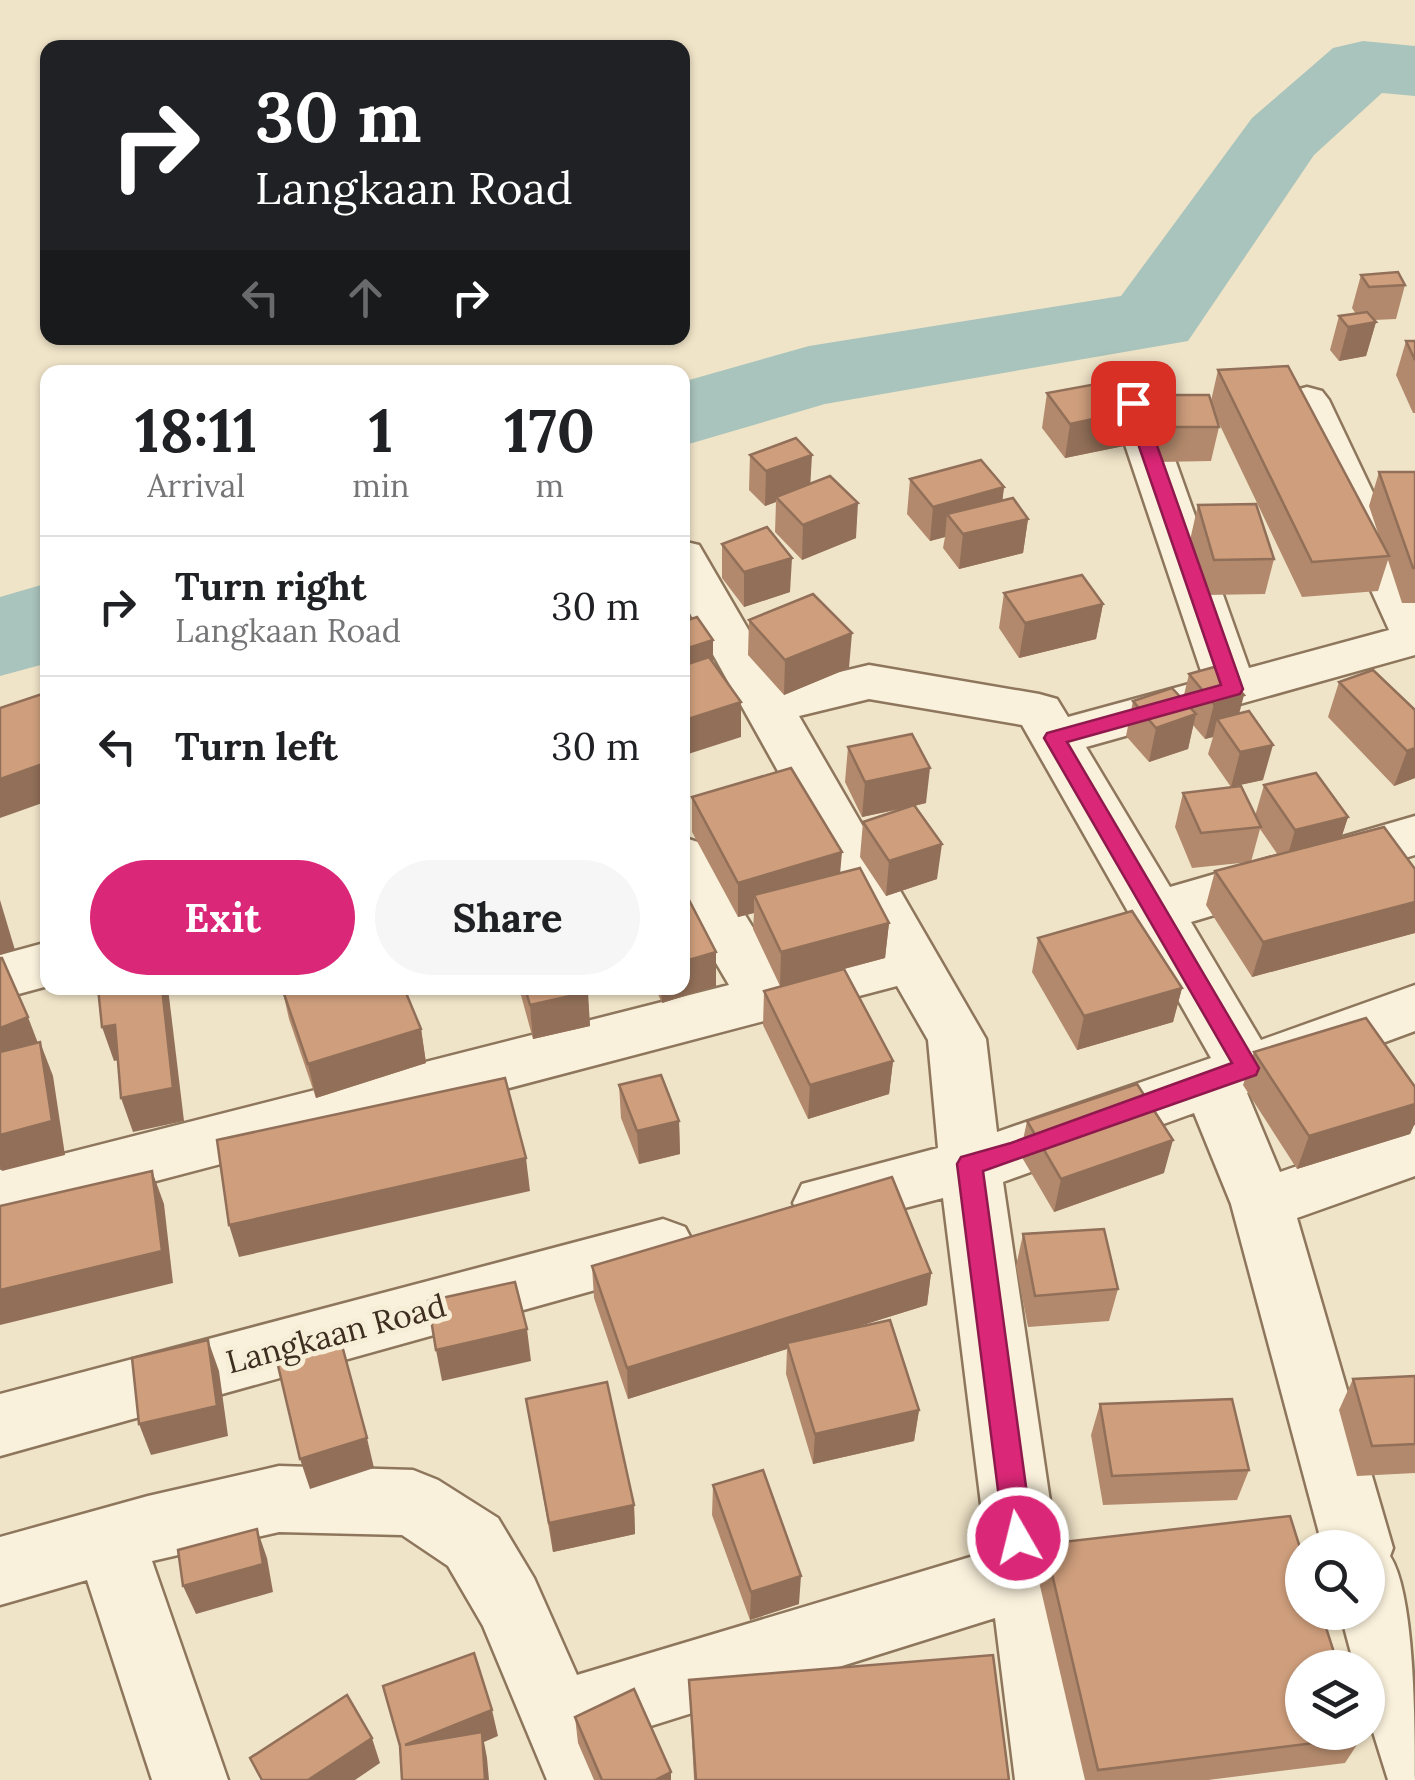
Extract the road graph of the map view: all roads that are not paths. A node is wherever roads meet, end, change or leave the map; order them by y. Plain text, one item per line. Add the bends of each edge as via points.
1 (1307, 400) edge
2 (1133, 403) dead end
3 (690, 570) edge
4 (1415, 635) edge
5 (1232, 689) junction
6 (768, 706) junction
7 (1054, 738) junction
8 (1415, 835) edge
9 (690, 870) edge
10 (1156, 912) junction
11 (912, 960) junction
12 (40, 966) edge
13 (0, 977) edge
14 (766, 998) junction
15 (1415, 1008) edge
16 (1230, 1075) junction
17 (1415, 1150) edge
18 (970, 1164) junction
19 (0, 1196) edge
20 (1262, 1204) junction
21 (0, 1425) edge
22 (1353, 1530) edge
23 (109, 1540) junction
24 (0, 1571) edge
25 (1023, 1575) junction
26 (1381, 1630) edge
27 (572, 1749) edge
28 (1415, 1753) edge
29 (190, 1780) edge
30 (1053, 1780) edge

1 - 4 street
2 - 5 street
3 - 6 street
4 - 5 street
5 - 7 street
6 - 7 street via 869,682 1040,712
6 - 11 street
7 - 10 street
8 - 10 street
9 - 14 street
10 - 16 street
11 - 14 street
11 - 18 street via 957,1039
12 - 13 street
14 - 19 street
15 - 16 street, Langkaan Road
16 - 18 street, Langkaan Road
16 - 20 street
17 - 20 street
18 - 21 street, Langkaan Road
18 - 25 street
20 - 22 street
23 - 24 street
23 - 27 street via 279,1498 413,1503 473,1542 509,1602
23 - 29 street
25 - 27 street
25 - 30 street
26 - 28 street

